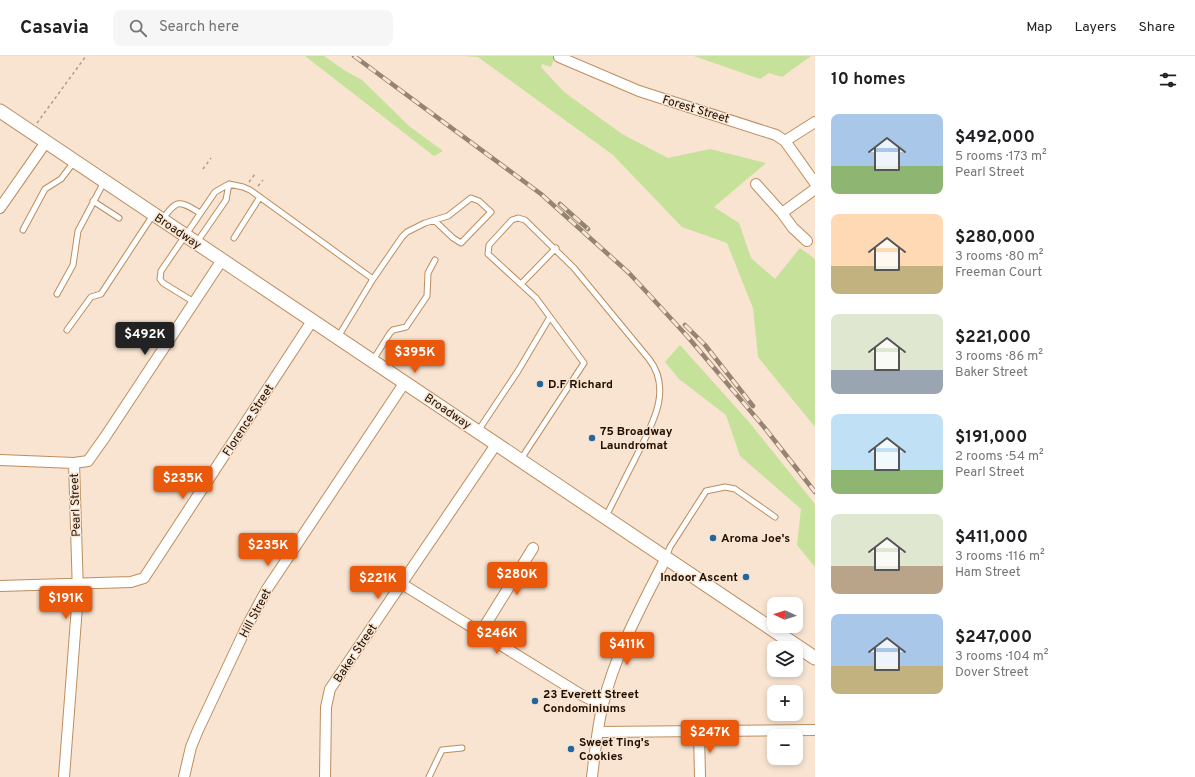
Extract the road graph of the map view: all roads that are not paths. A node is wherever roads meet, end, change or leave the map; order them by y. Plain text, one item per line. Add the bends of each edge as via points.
1 (559, 57) edge
2 (0, 111) edge
3 (815, 122) edge
4 (786, 141) junction
5 (46, 142) junction
6 (74, 162) junction
7 (104, 181) junction
8 (229, 184) junction
9 (756, 184) dead end
10 (815, 184) edge
11 (815, 189) edge
12 (260, 197) junction
13 (93, 201) junction
14 (0, 208) edge
15 (200, 213) junction
16 (782, 213) junction
17 (158, 217) junction
18 (119, 218) dead end
19 (435, 221) junction
20 (23, 230) dead end
21 (185, 235) junction
22 (234, 238) dead end
23 (807, 241) dead end
24 (196, 242) junction
25 (556, 248) junction
26 (222, 260) junction
27 (435, 260) dead end
28 (373, 279) junction
29 (521, 284) junction
30 (57, 294) dead end
31 (194, 302) junction
32 (550, 317) junction
33 (312, 321) junction
34 (67, 330) dead end
35 (338, 337) junction
36 (373, 360) junction
37 (405, 382) junction
38 (478, 431) junction
39 (497, 443) junction
40 (522, 459) junction
41 (0, 460) edge
42 (74, 463) junction
43 (606, 517) junction
44 (775, 517) dead end
45 (533, 548) dead end
46 (666, 558) junction
47 (78, 584) junction
48 (402, 584) junction
49 (0, 586) edge
50 (481, 632) junction
51 (815, 658) edge
52 (603, 706) junction
53 (815, 730) edge
54 (598, 732) junction
55 (699, 732) junction
56 (462, 748) dead end
57 (64, 777) edge
58 (184, 777) edge
59 (325, 777) edge
60 (429, 777) edge
61 (592, 777) edge
62 (700, 777) edge

1 - 4 street, Forest Street via 639,91 753,126
2 - 5 street, Broadway
3 - 4 street
4 - 10 street, Forest Street
5 - 6 street, Broadway
5 - 14 street
6 - 7 street, Broadway
6 - 20 lane via 61,179 45,189 38,198
7 - 13 lane
7 - 17 street, Broadway
8 - 12 lane via 245,188
8 - 15 lane via 215,192
8 - 24 lane via 226,200
9 - 16 street
11 - 16 street
12 - 22 lane
12 - 28 lane
13 - 18 lane
13 - 30 lane via 75,240 73,265
15 - 17 lane via 184,203 179,203
15 - 21 lane
16 - 23 street
17 - 21 street, Broadway
17 - 34 lane via 101,294 91,297
19 - 19 lane via 448,216 471,198 479,201 491,212 461,243
19 - 28 lane via 414,228 402,237
21 - 24 street, Broadway
21 - 31 lane via 161,271 160,279
24 - 26 street, Broadway
25 - 29 lane
25 - 29 lane via 525,220 512,220 489,245 487,251 493,260
25 - 43 lane via 649,359 659,375 660,395 654,420
26 - 31 street, Pearl Street
26 - 33 street, Broadway
27 - 36 lane via 428,273 427,296 406,328 393,330
28 - 35 lane
29 - 32 lane via 536,298
31 - 42 street, Pearl Street via 92,457
32 - 38 lane
32 - 40 lane via 584,363
33 - 35 street, Broadway
33 - 47 street, Florence Street via 144,578 131,582
35 - 36 street, Broadway
36 - 37 street, Broadway
37 - 38 street, Broadway
37 - 58 street, Hill Street via 256,607 198,730
38 - 39 street, Broadway
39 - 40 street, Broadway
39 - 48 street, Baker Street
40 - 43 street, Broadway
41 - 42 street
42 - 47 street, Pearl Street
43 - 46 street, Broadway
44 - 46 lane via 735,489 724,487 706,491 670,547
45 - 50 street
46 - 51 street, Broadway
46 - 52 street via 625,640
47 - 49 street, Florence Street
47 - 57 street, Pearl Street
48 - 50 street
48 - 59 street, Baker Street via 327,697
50 - 52 street
52 - 54 street
53 - 55 street
54 - 55 street
54 - 61 street
55 - 62 street
56 - 60 lane via 442,750

